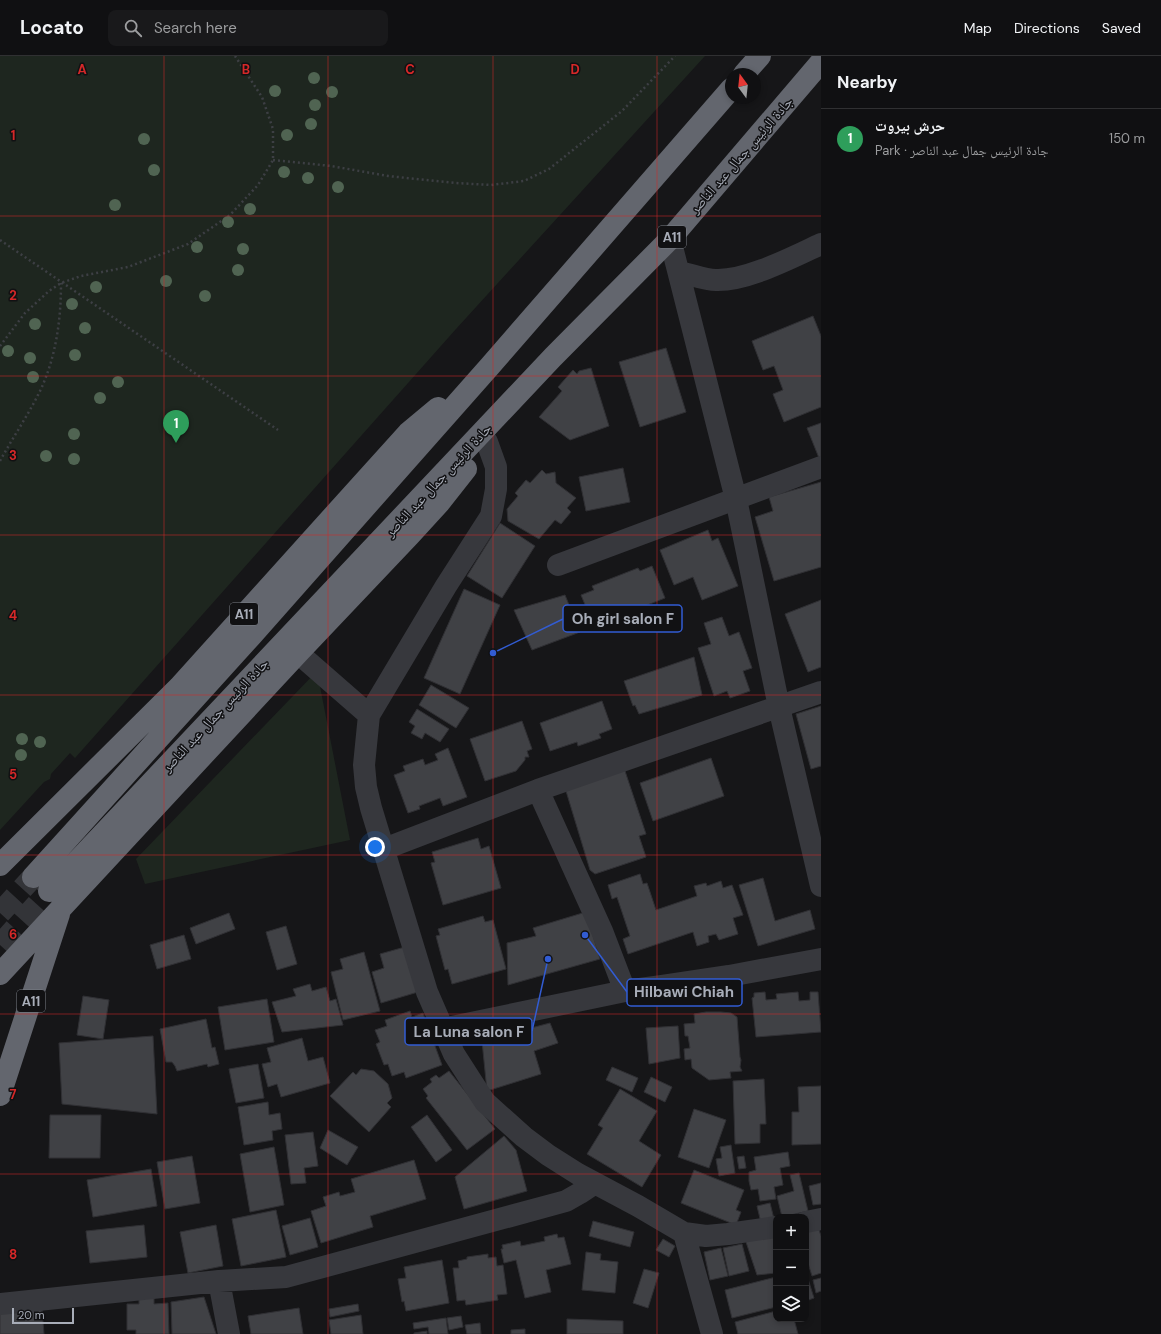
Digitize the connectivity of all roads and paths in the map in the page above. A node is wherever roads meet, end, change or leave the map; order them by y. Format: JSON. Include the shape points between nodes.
{"nodes":[{"id":1,"x":235,"y":56,"type":"edge"},
{"id":2,"x":675,"y":56,"type":"edge"},
{"id":3,"x":760,"y":56,"type":"edge"},
{"id":4,"x":821,"y":62,"type":"edge"},
{"id":5,"x":749,"y":68,"type":"edge"},
{"id":6,"x":725,"y":96,"type":"edge"},
{"id":7,"x":273,"y":160,"type":"junction"},
{"id":8,"x":670,"y":238,"type":"junction"},
{"id":9,"x":0,"y":240,"type":"edge"},
{"id":10,"x":821,"y":244,"type":"edge"},
{"id":11,"x":679,"y":272,"type":"junction"},
{"id":12,"x":61,"y":283,"type":"junction"},
{"id":13,"x":0,"y":346,"type":"edge"},
{"id":14,"x":490,"y":366,"type":"junction"},
{"id":15,"x":512,"y":402,"type":"junction"},
{"id":16,"x":278,"y":430,"type":"dead end"},
{"id":17,"x":487,"y":442,"type":"junction"},
{"id":18,"x":0,"y":462,"type":"edge"},
{"id":19,"x":821,"y":467,"type":"edge"},
{"id":20,"x":736,"y":499,"type":"junction"},
{"id":21,"x":558,"y":565,"type":"dead end"},
{"id":22,"x":298,"y":653,"type":"junction"},
{"id":23,"x":821,"y":692,"type":"edge"},
{"id":24,"x":779,"y":707,"type":"junction"},
{"id":25,"x":369,"y":715,"type":"junction"},
{"id":26,"x":538,"y":790,"type":"junction"},
{"id":27,"x":384,"y":849,"type":"junction"},
{"id":28,"x":0,"y":865,"type":"edge"},
{"id":29,"x":820,"y":876,"type":"edge"},
{"id":30,"x":48,"y":892,"type":"junction"},
{"id":31,"x":821,"y":959,"type":"edge"},
{"id":32,"x":0,"y":974,"type":"edge"},
{"id":33,"x":625,"y":991,"type":"junction"},
{"id":34,"x":442,"y":1029,"type":"junction"},
{"id":35,"x":0,"y":1095,"type":"edge"},
{"id":36,"x":595,"y":1183,"type":"junction"},
{"id":37,"x":821,"y":1219,"type":"edge"},
{"id":38,"x":809,"y":1221,"type":"edge"},
{"id":39,"x":773,"y":1227,"type":"edge"},
{"id":40,"x":684,"y":1233,"type":"junction"},
{"id":41,"x":219,"y":1281,"type":"junction"},
{"id":42,"x":0,"y":1304,"type":"edge"},
{"id":43,"x":229,"y":1334,"type":"edge"},
{"id":44,"x":712,"y":1334,"type":"edge"}],
"edges":[{"from":1,"to":7,"type":"path","via":[[262,97],[273,129]]},
{"from":2,"to":7,"type":"path","via":[[622,112],[549,170],[524,181],[491,185],[463,183],[388,176],[331,166]]},
{"from":3,"to":5,"type":"highway"},
{"from":4,"to":8,"type":"highway","name":"جادة الرئيس جمال عبد الناصر","number":"A11"},
{"from":6,"to":14,"type":"highway","name":"جادة الرئيس جمال عبد الناصر","number":"A11"},
{"from":7,"to":12,"type":"path","via":[[258,185],[230,216],[188,244],[128,267],[81,276]]},
{"from":8,"to":11,"type":"street"},
{"from":8,"to":15,"type":"highway","name":"جادة الرئيس جمال عبد الناصر","number":"A11"},
{"from":9,"to":12,"type":"path"},
{"from":10,"to":11,"type":"street","via":[[741,277],[715,280]]},
{"from":11,"to":20,"type":"street"},
{"from":12,"to":13,"type":"path","via":[[25,313]]},
{"from":12,"to":16,"type":"path"},
{"from":12,"to":18,"type":"path","via":[[61,311],[50,366],[33,404]]},
{"from":14,"to":28,"type":"highway","number":"A11","via":[[408,433],[179,687]]},
{"from":14,"to":30,"type":"highway","name":"جادة الرئيس جمال عبد الناصر","via":[[247,640]]},
{"from":15,"to":17,"type":"highway","number":"A11"},
{"from":15,"to":30,"type":"highway","name":"جادة الرئيس جمال عبد الناصر"},
{"from":17,"to":22,"type":"highway","number":"A11","via":[[435,507]]},
{"from":17,"to":25,"type":"street","via":[[496,467],[496,489],[491,516]]},
{"from":19,"to":20,"type":"street"},
{"from":20,"to":21,"type":"street"},
{"from":20,"to":24,"type":"street"},
{"from":22,"to":25,"type":"street"},
{"from":22,"to":30,"type":"highway","number":"A11"},
{"from":23,"to":24,"type":"street"},
{"from":24,"to":26,"type":"street"},
{"from":24,"to":29,"type":"street"},
{"from":25,"to":27,"type":"street","via":[[364,764],[366,787]]},
{"from":26,"to":27,"type":"street"},
{"from":26,"to":33,"type":"street","via":[[602,931]]},
{"from":27,"to":34,"type":"street","via":[[427,992]]},
{"from":30,"to":32,"type":"highway"},
{"from":30,"to":35,"type":"highway","number":"A11"},
{"from":31,"to":33,"type":"street"},
{"from":33,"to":34,"type":"street"},
{"from":34,"to":36,"type":"street","via":[[454,1054],[485,1102],[524,1137]]},
{"from":36,"to":40,"type":"street"},
{"from":36,"to":41,"type":"street","via":[[566,1201],[286,1277]]},
{"from":37,"to":38,"type":"street"},
{"from":39,"to":40,"type":"street","via":[[706,1236]]},
{"from":40,"to":44,"type":"street"},
{"from":41,"to":42,"type":"street"},
{"from":41,"to":43,"type":"street"}]}
